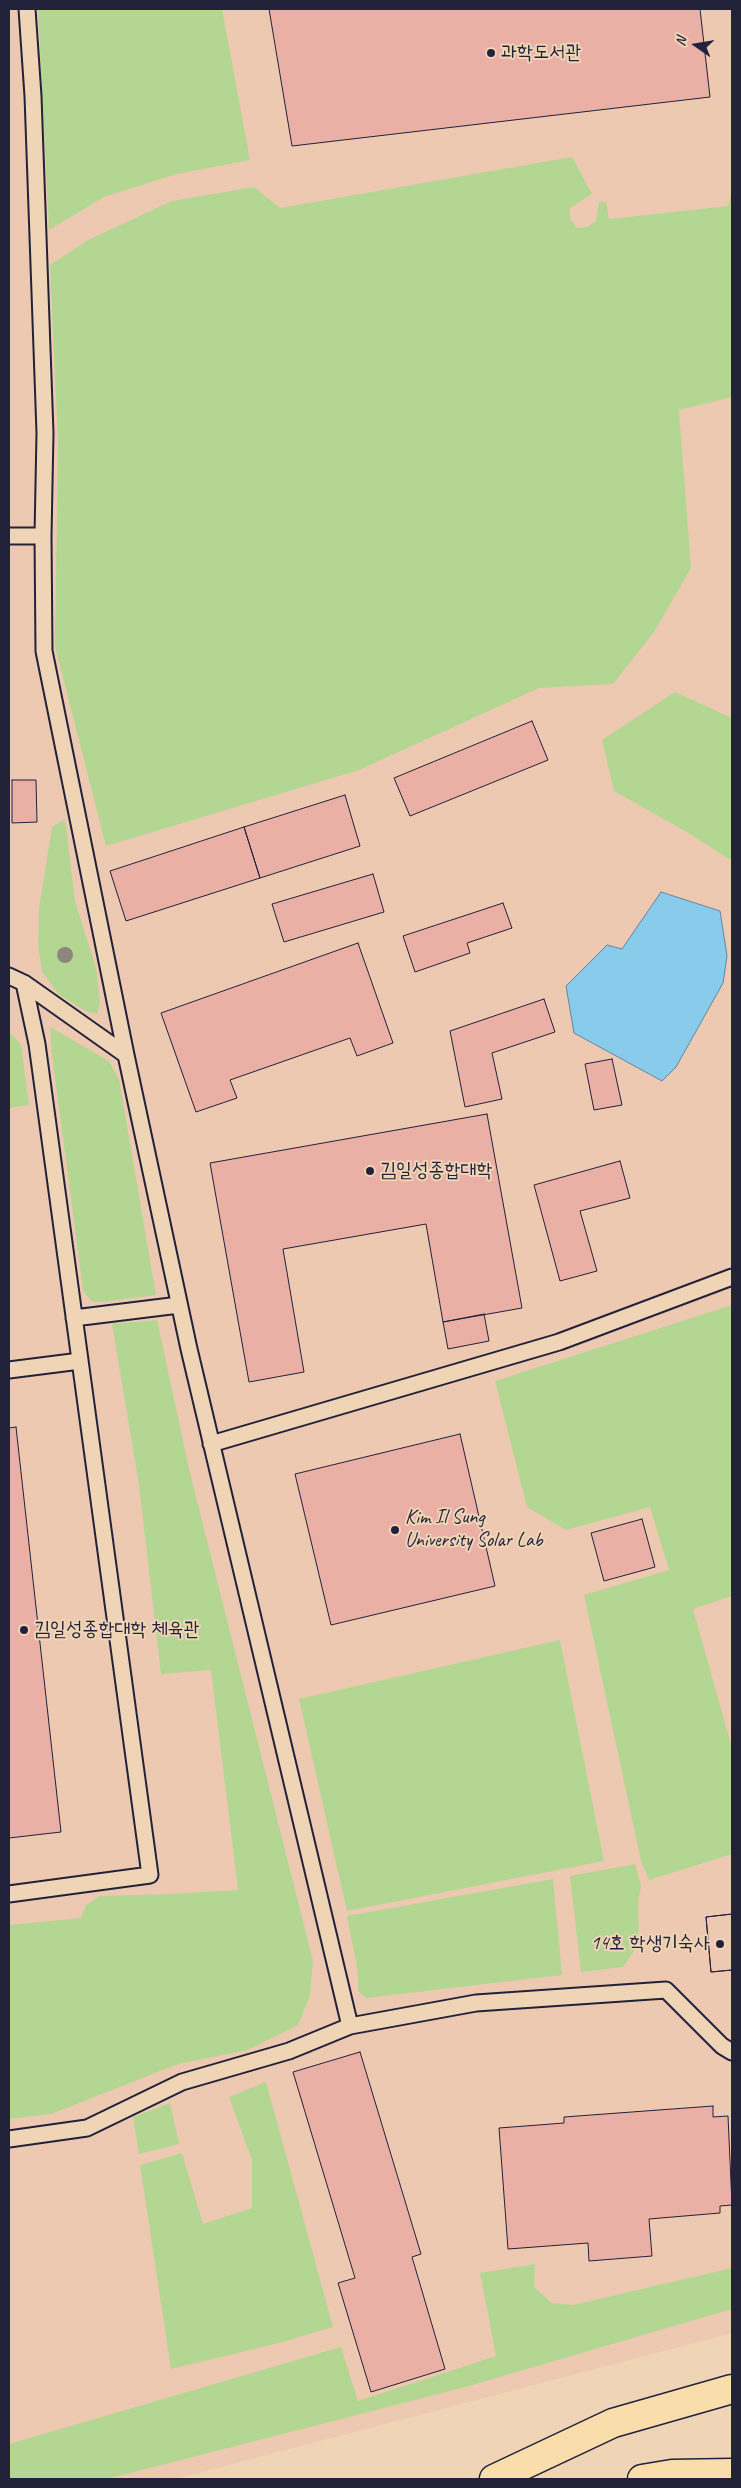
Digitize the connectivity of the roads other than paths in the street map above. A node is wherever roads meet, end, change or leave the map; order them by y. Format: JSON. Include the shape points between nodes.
{"nodes":[{"id":1,"x":27,"y":9,"type":"edge"},
{"id":2,"x":9,"y":536,"type":"edge"},
{"id":3,"x":42,"y":536,"type":"junction"},
{"id":4,"x":9,"y":976,"type":"edge"},
{"id":5,"x":24,"y":983,"type":"junction"},
{"id":6,"x":126,"y":1055,"type":"junction"},
{"id":7,"x":732,"y":1277,"type":"edge"},
{"id":8,"x":179,"y":1305,"type":"junction"},
{"id":9,"x":74,"y":1318,"type":"junction"},
{"id":10,"x":80,"y":1361,"type":"junction"},
{"id":11,"x":9,"y":1370,"type":"edge"},
{"id":12,"x":211,"y":1444,"type":"junction"},
{"id":13,"x":9,"y":1894,"type":"edge"},
{"id":14,"x":350,"y":2026,"type":"junction"},
{"id":15,"x":732,"y":2052,"type":"edge"},
{"id":16,"x":9,"y":2139,"type":"edge"},
{"id":17,"x":732,"y":2389,"type":"edge"},
{"id":18,"x":732,"y":2473,"type":"edge"},
{"id":19,"x":494,"y":2479,"type":"edge"},
{"id":20,"x":642,"y":2479,"type":"edge"}],
"edges":[{"from":1,"to":3,"type":"lane","via":[[45,433]]},
{"from":2,"to":3,"type":"lane"},
{"from":3,"to":6,"type":"lane","via":[[44,650]]},
{"from":4,"to":5,"type":"lane"},
{"from":5,"to":6,"type":"lane"},
{"from":5,"to":9,"type":"lane","via":[[36,1044]]},
{"from":6,"to":8,"type":"lane"},
{"from":7,"to":12,"type":"lane","via":[[558,1342]]},
{"from":8,"to":9,"type":"lane"},
{"from":8,"to":12,"type":"lane"},
{"from":9,"to":10,"type":"lane"},
{"from":10,"to":11,"type":"lane"},
{"from":10,"to":13,"type":"lane","via":[[150,1875]]},
{"from":12,"to":14,"type":"lane"},
{"from":14,"to":15,"type":"lane","via":[[476,2003],[666,1990]]},
{"from":14,"to":16,"type":"lane","via":[[289,2051],[182,2082],[88,2128]]},
{"from":17,"to":19,"type":"main road","via":[[613,2423]]},
{"from":18,"to":20,"type":"main road","via":[[672,2474]]}]}
